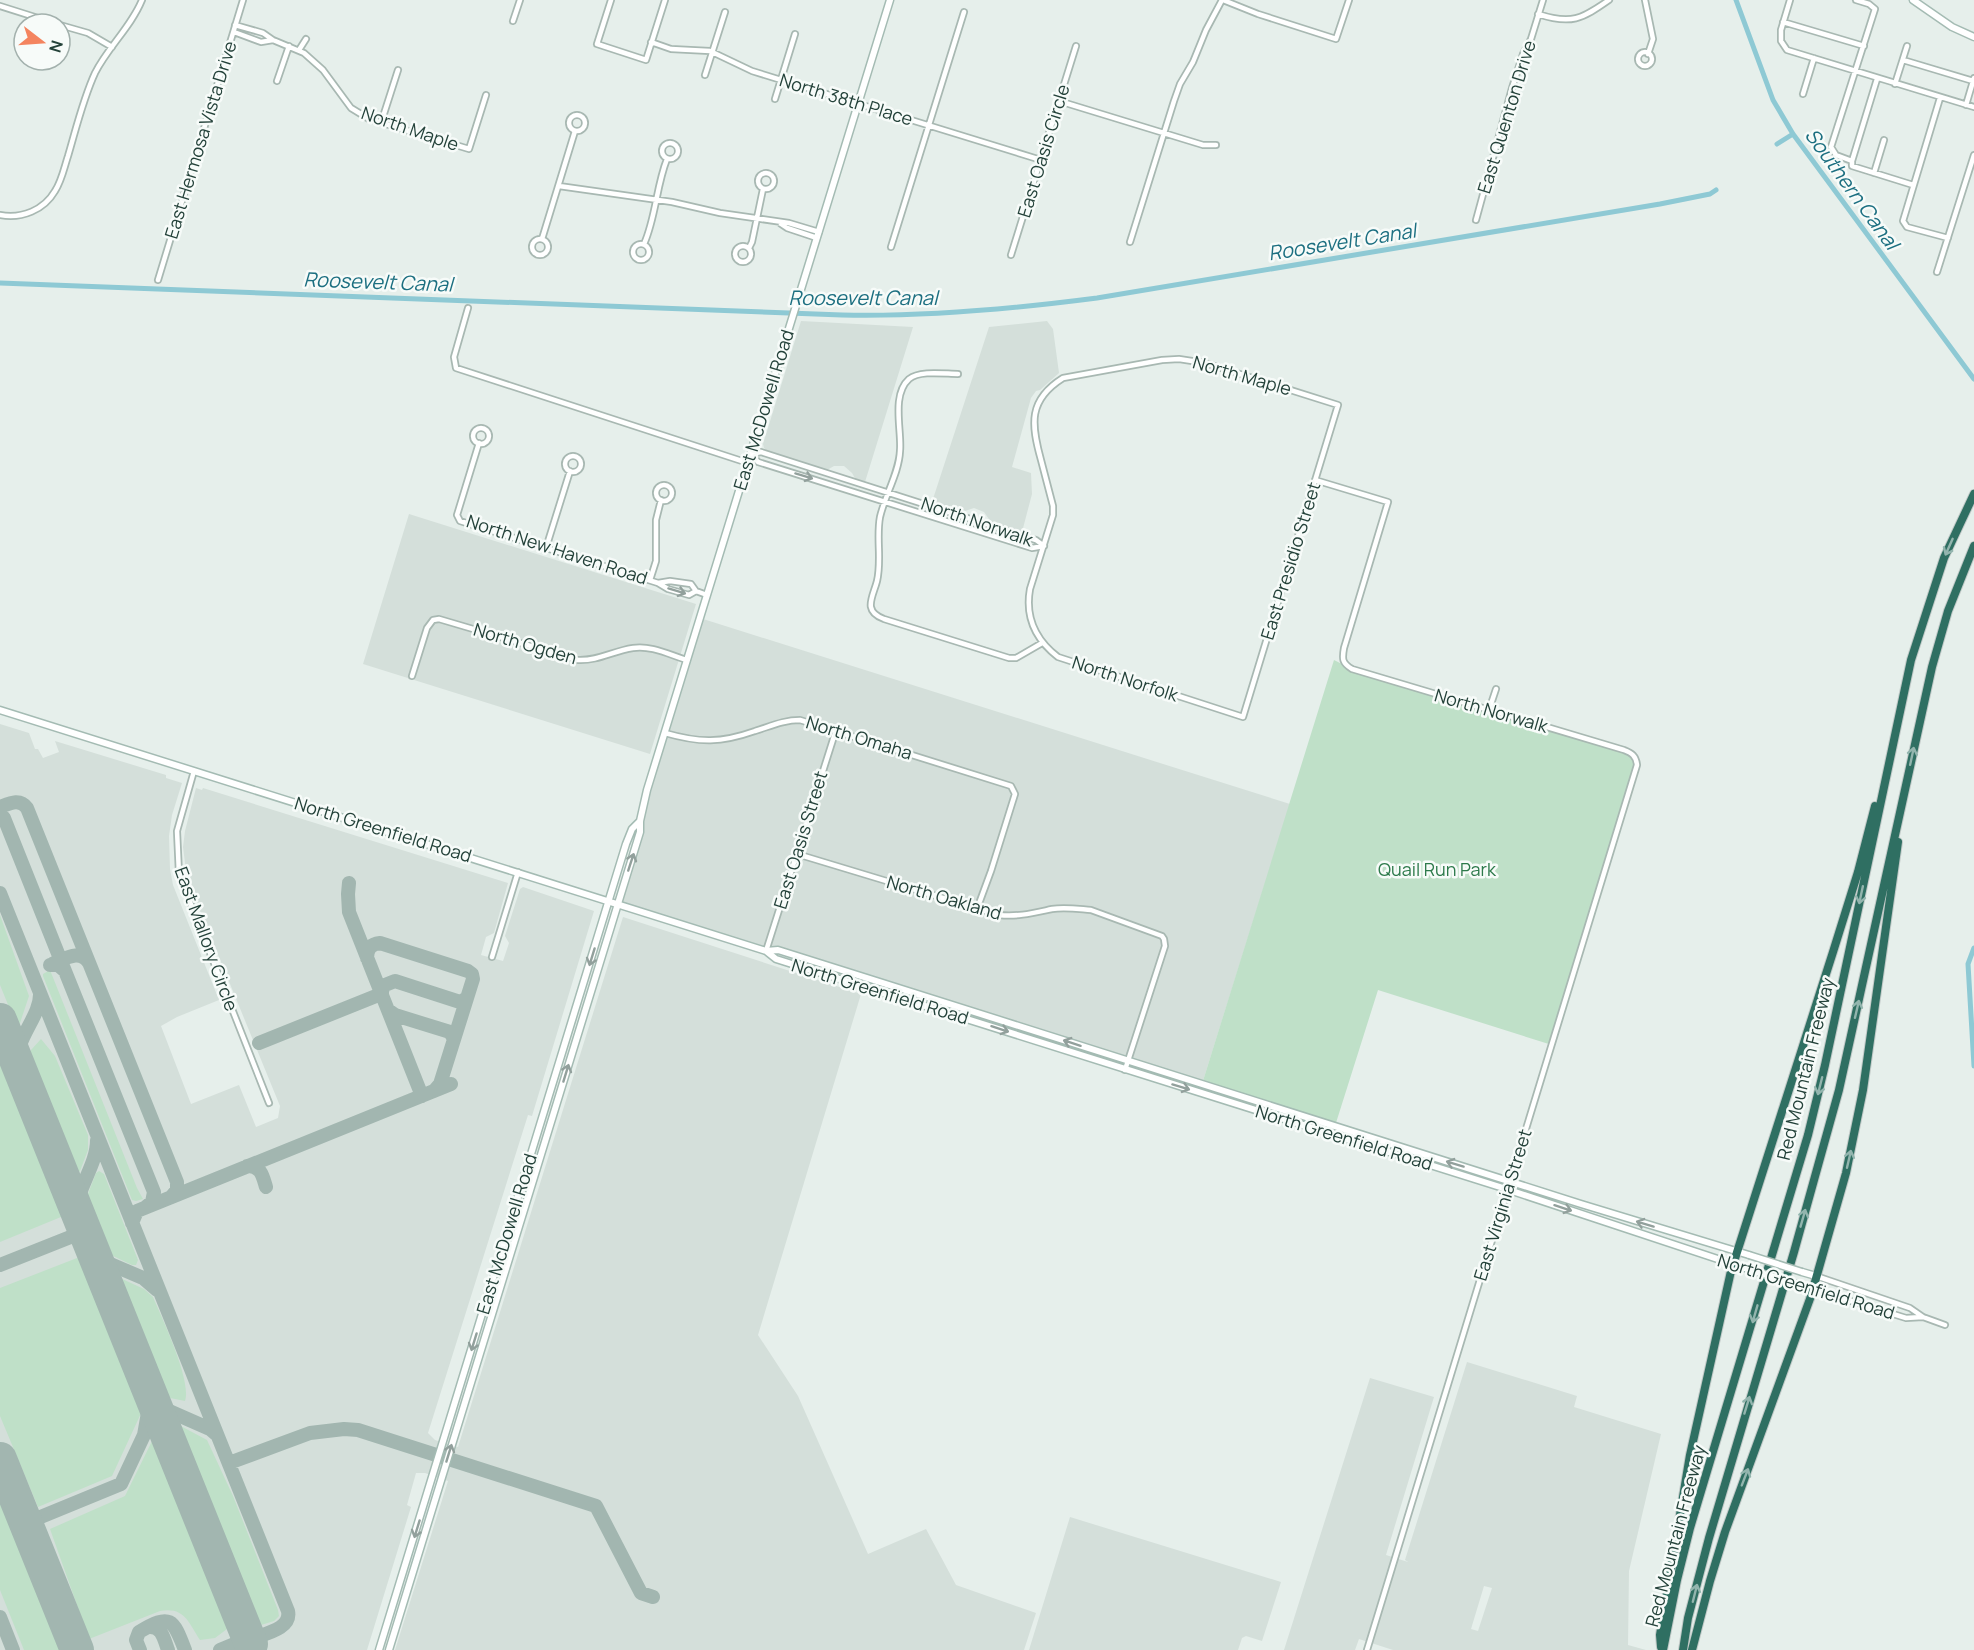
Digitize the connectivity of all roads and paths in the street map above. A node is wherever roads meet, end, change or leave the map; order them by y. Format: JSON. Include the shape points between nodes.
{"nodes":[{"id":1,"x":142,"y":0,"type":"edge"},
{"id":2,"x":243,"y":0,"type":"edge"},
{"id":3,"x":520,"y":0,"type":"edge"},
{"id":4,"x":611,"y":0,"type":"edge"},
{"id":5,"x":665,"y":0,"type":"edge"},
{"id":6,"x":890,"y":0,"type":"edge"},
{"id":7,"x":1222,"y":0,"type":"edge"},
{"id":8,"x":1349,"y":0,"type":"edge"},
{"id":9,"x":1543,"y":0,"type":"edge"},
{"id":10,"x":1609,"y":0,"type":"edge"},
{"id":11,"x":1645,"y":0,"type":"edge"},
{"id":12,"x":1790,"y":0,"type":"edge"},
{"id":13,"x":1856,"y":0,"type":"edge"},
{"id":14,"x":1912,"y":0,"type":"edge"},
{"id":15,"x":0,"y":6,"type":"edge"},
{"id":16,"x":20,"y":12,"type":"edge"},
{"id":17,"x":726,"y":12,"type":"dead end"},
{"id":18,"x":964,"y":12,"type":"dead end"},
{"id":19,"x":1538,"y":14,"type":"junction"},
{"id":20,"x":513,"y":21,"type":"dead end"},
{"id":21,"x":1784,"y":22,"type":"junction"},
{"id":22,"x":235,"y":25,"type":"junction"},
{"id":23,"x":72,"y":28,"type":"edge"},
{"id":24,"x":234,"y":32,"type":"junction"},
{"id":25,"x":795,"y":34,"type":"dead end"},
{"id":26,"x":1974,"y":37,"type":"edge"},
{"id":27,"x":306,"y":39,"type":"dead end"},
{"id":28,"x":273,"y":40,"type":"junction"},
{"id":29,"x":651,"y":42,"type":"junction"},
{"id":30,"x":289,"y":46,"type":"junction"},
{"id":31,"x":1076,"y":46,"type":"dead end"},
{"id":32,"x":1864,"y":46,"type":"junction"},
{"id":33,"x":1907,"y":46,"type":"dead end"},
{"id":34,"x":112,"y":47,"type":"junction"},
{"id":35,"x":299,"y":50,"type":"junction"},
{"id":36,"x":713,"y":52,"type":"junction"},
{"id":37,"x":1648,"y":54,"type":"dead end"},
{"id":38,"x":1814,"y":58,"type":"junction"},
{"id":39,"x":1903,"y":60,"type":"junction"},
{"id":40,"x":398,"y":70,"type":"dead end"},
{"id":41,"x":1856,"y":72,"type":"junction"},
{"id":42,"x":705,"y":75,"type":"dead end"},
{"id":43,"x":1877,"y":79,"type":"junction"},
{"id":44,"x":1973,"y":79,"type":"edge"},
{"id":45,"x":781,"y":80,"type":"junction"},
{"id":46,"x":278,"y":81,"type":"dead end"},
{"id":47,"x":1895,"y":84,"type":"junction"},
{"id":48,"x":1803,"y":94,"type":"dead end"},
{"id":49,"x":486,"y":95,"type":"dead end"},
{"id":50,"x":1940,"y":98,"type":"junction"},
{"id":51,"x":775,"y":99,"type":"dead end"},
{"id":52,"x":1059,"y":101,"type":"junction"},
{"id":53,"x":858,"y":104,"type":"junction"},
{"id":54,"x":1966,"y":105,"type":"junction"},
{"id":55,"x":1974,"y":107,"type":"edge"},
{"id":56,"x":381,"y":123,"type":"junction"},
{"id":57,"x":929,"y":126,"type":"junction"},
{"id":58,"x":575,"y":131,"type":"dead end"},
{"id":59,"x":1163,"y":133,"type":"junction"},
{"id":60,"x":1884,"y":140,"type":"dead end"},
{"id":61,"x":1216,"y":145,"type":"dead end"},
{"id":62,"x":1974,"y":155,"type":"edge"},
{"id":63,"x":667,"y":159,"type":"dead end"},
{"id":64,"x":1041,"y":160,"type":"junction"},
{"id":65,"x":1852,"y":160,"type":"junction"},
{"id":66,"x":1874,"y":173,"type":"junction"},
{"id":67,"x":1913,"y":185,"type":"junction"},
{"id":68,"x":559,"y":186,"type":"junction"},
{"id":69,"x":764,"y":189,"type":"dead end"},
{"id":70,"x":656,"y":200,"type":"junction"},
{"id":71,"x":0,"y":215,"type":"edge"},
{"id":72,"x":757,"y":219,"type":"junction"},
{"id":73,"x":1476,"y":220,"type":"dead end"},
{"id":74,"x":818,"y":235,"type":"junction"},
{"id":75,"x":1948,"y":238,"type":"junction"},
{"id":76,"x":542,"y":239,"type":"dead end"},
{"id":77,"x":1130,"y":242,"type":"dead end"},
{"id":78,"x":644,"y":244,"type":"dead end"},
{"id":79,"x":891,"y":247,"type":"dead end"},
{"id":80,"x":749,"y":248,"type":"dead end"},
{"id":81,"x":1011,"y":255,"type":"dead end"},
{"id":82,"x":1937,"y":272,"type":"dead end"},
{"id":83,"x":158,"y":280,"type":"dead end"},
{"id":84,"x":468,"y":308,"type":"dead end"},
{"id":85,"x":958,"y":374,"type":"dead end"},
{"id":86,"x":1338,"y":405,"type":"joint"},
{"id":87,"x":480,"y":443,"type":"dead end"},
{"id":88,"x":751,"y":454,"type":"junction"},
{"id":89,"x":748,"y":463,"type":"junction"},
{"id":90,"x":570,"y":471,"type":"dead end"},
{"id":91,"x":1316,"y":480,"type":"junction"},
{"id":92,"x":1974,"y":494,"type":"edge"},
{"id":93,"x":886,"y":497,"type":"junction"},
{"id":94,"x":661,"y":500,"type":"dead end"},
{"id":95,"x":975,"y":520,"type":"junction"},
{"id":96,"x":973,"y":529,"type":"junction"},
{"id":97,"x":1044,"y":546,"type":"junction"},
{"id":98,"x":1974,"y":546,"type":"edge"},
{"id":99,"x":546,"y":548,"type":"junction"},
{"id":100,"x":650,"y":580,"type":"junction"},
{"id":101,"x":658,"y":583,"type":"junction"},
{"id":102,"x":696,"y":591,"type":"junction"},
{"id":103,"x":707,"y":595,"type":"junction"},
{"id":104,"x":1042,"y":643,"type":"junction"},
{"id":105,"x":687,"y":660,"type":"junction"},
{"id":106,"x":412,"y":676,"type":"dead end"},
{"id":107,"x":1496,"y":689,"type":"dead end"},
{"id":108,"x":0,"y":710,"type":"edge"},
{"id":109,"x":1489,"y":710,"type":"junction"},
{"id":110,"x":1899,"y":715,"type":"junction"},
{"id":111,"x":1243,"y":717,"type":"joint"},
{"id":112,"x":836,"y":730,"type":"junction"},
{"id":113,"x":665,"y":733,"type":"junction"},
{"id":114,"x":1636,"y":759,"type":"joint"},
{"id":115,"x":194,"y":771,"type":"junction"},
{"id":116,"x":1899,"y":813,"type":"junction"},
{"id":117,"x":640,"y":821,"type":"junction"},
{"id":118,"x":797,"y":854,"type":"junction"},
{"id":119,"x":518,"y":872,"type":"junction"},
{"id":120,"x":609,"y":901,"type":"junction"},
{"id":121,"x":618,"y":903,"type":"junction"},
{"id":122,"x":977,"y":909,"type":"junction"},
{"id":123,"x":766,"y":951,"type":"junction"},
{"id":124,"x":492,"y":957,"type":"dead end"},
{"id":125,"x":942,"y":1010,"type":"junction"},
{"id":126,"x":990,"y":1017,"type":"junction"},
{"id":127,"x":1128,"y":1061,"type":"junction"},
{"id":128,"x":1125,"y":1070,"type":"junction"},
{"id":129,"x":269,"y":1103,"type":"dead end"},
{"id":130,"x":540,"y":1126,"type":"junction"},
{"id":131,"x":549,"y":1129,"type":"junction"},
{"id":132,"x":1510,"y":1181,"type":"junction"},
{"id":133,"x":1508,"y":1190,"type":"junction"},
{"id":134,"x":1737,"y":1251,"type":"junction"},
{"id":135,"x":1733,"y":1265,"type":"junction"},
{"id":136,"x":1816,"y":1276,"type":"junction"},
{"id":137,"x":1812,"y":1289,"type":"junction"},
{"id":138,"x":1923,"y":1317,"type":"junction"},
{"id":139,"x":1945,"y":1325,"type":"dead end"},
{"id":140,"x":380,"y":1650,"type":"edge"},
{"id":141,"x":389,"y":1650,"type":"edge"},
{"id":142,"x":1367,"y":1650,"type":"edge"},
{"id":143,"x":1662,"y":1650,"type":"edge"},
{"id":144,"x":1683,"y":1650,"type":"edge"},
{"id":145,"x":1692,"y":1650,"type":"edge"}],
"edges":[{"from":1,"to":34,"type":"street","via":[[136,15]]},
{"from":2,"to":22,"type":"street","name":"East Hermosa Vista Drive"},
{"from":3,"to":20,"type":"street"},
{"from":4,"to":29,"type":"street","via":[[597,44],[646,60]]},
{"from":5,"to":29,"type":"street"},
{"from":6,"to":53,"type":"main road","name":"East McDowell Road"},
{"from":7,"to":8,"type":"street","via":[[1336,39]]},
{"from":7,"to":59,"type":"street","via":[[1180,84]]},
{"from":9,"to":19,"type":"street","name":"East Quenton Drive"},
{"from":10,"to":19,"type":"street","via":[[1578,19],[1566,21]]},
{"from":11,"to":37,"type":"street","via":[[1653,39]]},
{"from":12,"to":21,"type":"street"},
{"from":13,"to":32,"type":"street","via":[[1875,9]]},
{"from":14,"to":26,"type":"main road"},
{"from":15,"to":16,"type":"street"},
{"from":17,"to":36,"type":"street"},
{"from":18,"to":57,"type":"street"},
{"from":19,"to":73,"type":"street","name":"East Quenton Drive","via":[[1512,88]]},
{"from":21,"to":32,"type":"street"},
{"from":21,"to":38,"type":"street","via":[[1781,41],[1787,50]]},
{"from":22,"to":24,"type":"street","name":"East Hermosa Vista Drive"},
{"from":22,"to":28,"type":"street","name":"North Maple"},
{"from":23,"to":34,"type":"street"},
{"from":24,"to":28,"type":"street","name":"North Maple","via":[[261,42]]},
{"from":24,"to":83,"type":"street","name":"East Hermosa Vista Drive"},
{"from":25,"to":45,"type":"street"},
{"from":27,"to":35,"type":"street"},
{"from":28,"to":30,"type":"street","name":"North Maple"},
{"from":29,"to":36,"type":"street","name":"North 38th Place","via":[[671,49]]},
{"from":30,"to":35,"type":"street","name":"North Maple"},
{"from":30,"to":46,"type":"street"},
{"from":31,"to":52,"type":"street","name":"East Oasis Circle"},
{"from":32,"to":41,"type":"street"},
{"from":33,"to":39,"type":"street"},
{"from":34,"to":71,"type":"street","via":[[88,91],[55,192],[27,213]]},
{"from":35,"to":56,"type":"street","name":"North Maple","via":[[323,70],[351,108]]},
{"from":36,"to":42,"type":"street"},
{"from":36,"to":45,"type":"street","name":"North 38th Place","via":[[752,72]]},
{"from":38,"to":41,"type":"street"},
{"from":38,"to":48,"type":"street"},
{"from":39,"to":44,"type":"street"},
{"from":39,"to":47,"type":"street"},
{"from":40,"to":56,"type":"street"},
{"from":41,"to":43,"type":"street"},
{"from":41,"to":65,"type":"street","via":[[1831,147],[1836,155]]},
{"from":43,"to":47,"type":"street"},
{"from":43,"to":65,"type":"street"},
{"from":44,"to":54,"type":"street"},
{"from":45,"to":51,"type":"street"},
{"from":45,"to":53,"type":"street","name":"North 38th Place"},
{"from":47,"to":50,"type":"street"},
{"from":49,"to":56,"type":"street","name":"North Maple","via":[[469,149]]},
{"from":50,"to":54,"type":"street"},
{"from":50,"to":67,"type":"street"},
{"from":52,"to":59,"type":"street"},
{"from":52,"to":64,"type":"street","name":"East Oasis Circle"},
{"from":53,"to":57,"type":"street","name":"North 38th Place"},
{"from":53,"to":74,"type":"main road","name":"East McDowell Road"},
{"from":54,"to":55,"type":"street"},
{"from":57,"to":64,"type":"street","name":"North 38th Place"},
{"from":57,"to":79,"type":"street"},
{"from":58,"to":68,"type":"street"},
{"from":59,"to":61,"type":"street"},
{"from":59,"to":77,"type":"street"},
{"from":60,"to":66,"type":"street"},
{"from":62,"to":75,"type":"street"},
{"from":63,"to":70,"type":"street"},
{"from":64,"to":81,"type":"street","name":"East Oasis Circle"},
{"from":65,"to":66,"type":"street","via":[[1852,166]]},
{"from":66,"to":67,"type":"street"},
{"from":67,"to":75,"type":"street","via":[[1903,221],[1907,227]]},
{"from":68,"to":70,"type":"street"},
{"from":68,"to":76,"type":"street"},
{"from":69,"to":72,"type":"street"},
{"from":70,"to":72,"type":"street"},
{"from":70,"to":78,"type":"street"},
{"from":72,"to":74,"type":"street","via":[[789,223]]},
{"from":72,"to":80,"type":"street"},
{"from":74,"to":88,"type":"main road","name":"East McDowell Road"},
{"from":75,"to":82,"type":"street"},
{"from":84,"to":89,"type":"street","via":[[454,357],[456,369]]},
{"from":85,"to":93,"type":"street","via":[[922,374],[909,379],[903,388],[899,404],[900,450]]},
{"from":86,"to":91,"type":"street","name":"East Presidio Street"},
{"from":86,"to":97,"type":"street","name":"North Maple","via":[[1205,363],[1179,359],[1063,378],[1043,395],[1033,425],[1053,506]]},
{"from":87,"to":99,"type":"street","name":"North New Haven Road","via":[[457,515],[460,521]]},
{"from":88,"to":89,"type":"main road","name":"East McDowell Road"},
{"from":88,"to":93,"type":"street","name":"North Norwalk","via":[[761,452]]},
{"from":88,"to":93,"type":"street","name":"North Norwalk","one_way":true,"via":[[758,462]]},
{"from":89,"to":103,"type":"main road","name":"East McDowell Road"},
{"from":90,"to":99,"type":"street"},
{"from":91,"to":109,"type":"street","name":"North Norwalk","via":[[1388,502],[1344,648],[1344,664]]},
{"from":91,"to":111,"type":"street","name":"East Presidio Street"},
{"from":92,"to":110,"type":"highway","name":"Red Mountain Freeway","one_way":true,"via":[[1944,558],[1911,660]]},
{"from":93,"to":95,"type":"street","name":"North Norwalk"},
{"from":93,"to":96,"type":"street","name":"North Norwalk"},
{"from":93,"to":104,"type":"street","via":[[878,532],[878,574],[870,605],[877,617],[1009,658]]},
{"from":94,"to":100,"type":"street","via":[[656,561]]},
{"from":95,"to":96,"type":"street"},
{"from":95,"to":97,"type":"street","name":"North Norwalk"},
{"from":96,"to":97,"type":"street","name":"North Norwalk","via":[[1032,548]]},
{"from":97,"to":104,"type":"street","via":[[1028,600],[1031,620]]},
{"from":116,"to":98,"type":"highway","name":"Red Mountain Freeway","one_way":true,"via":[[1939,639]]},
{"from":99,"to":100,"type":"street","name":"North New Haven Road"},
{"from":100,"to":101,"type":"street","name":"North New Haven Road"},
{"from":101,"to":102,"type":"street","name":"North New Haven Road","one_way":true,"via":[[689,595]]},
{"from":101,"to":102,"type":"street","name":"North New Haven Road","via":[[691,584]]},
{"from":102,"to":103,"type":"street","name":"North New Haven Road"},
{"from":103,"to":105,"type":"main road","name":"East McDowell Road"},
{"from":104,"to":111,"type":"street","name":"North Norfolk","via":[[1068,661]]},
{"from":105,"to":106,"type":"street","name":"North Ogden","via":[[645,647],[578,660],[447,620],[433,620]]},
{"from":105,"to":113,"type":"main road","name":"East McDowell Road"},
{"from":107,"to":109,"type":"street"},
{"from":108,"to":115,"type":"main road","name":"North Greenfield Road"},
{"from":109,"to":114,"type":"street","name":"North Norwalk","via":[[1624,750]]},
{"from":110,"to":134,"type":"highway","via":[[1853,888]]},
{"from":110,"to":143,"type":"highway","name":"Red Mountain Freeway","one_way":true,"via":[[1808,1135],[1690,1528]]},
{"from":112,"to":113,"type":"street","name":"North Omaha","via":[[793,720],[717,741],[687,740]]},
{"from":112,"to":118,"type":"street","name":"East Oasis Street"},
{"from":112,"to":122,"type":"street","name":"North Omaha","via":[[1011,786],[1015,794]]},
{"from":113,"to":117,"type":"main road","name":"East McDowell Road"},
{"from":114,"to":132,"type":"street","name":"East Virginia Street"},
{"from":115,"to":119,"type":"main road","name":"North Greenfield Road"},
{"from":115,"to":129,"type":"street","name":"East Mallory Circle","via":[[177,831],[178,874]]},
{"from":136,"to":116,"type":"highway","one_way":true,"via":[[1857,1121],[1897,855]]},
{"from":144,"to":116,"type":"highway","name":"Red Mountain Freeway","one_way":true,"via":[[1709,1538],[1836,1100]]},
{"from":117,"to":120,"type":"main road","name":"East McDowell Road","via":[[632,829]]},
{"from":121,"to":117,"type":"main road","name":"East McDowell Road","one_way":true},
{"from":118,"to":122,"type":"street","name":"North Oakland"},
{"from":118,"to":123,"type":"street","name":"East Oasis Street"},
{"from":119,"to":120,"type":"main road","name":"North Greenfield Road"},
{"from":119,"to":124,"type":"street"},
{"from":120,"to":121,"type":"main road","name":"North Greenfield Road"},
{"from":120,"to":130,"type":"main road","name":"East McDowell Road","one_way":true},
{"from":121,"to":123,"type":"main road","name":"North Greenfield Road"},
{"from":131,"to":121,"type":"main road","name":"East McDowell Road","one_way":true},
{"from":122,"to":127,"type":"street","name":"North Oakland","via":[[1013,917],[1054,909],[1091,910],[1162,936],[1165,946]]},
{"from":123,"to":125,"type":"main road","name":"North Greenfield Road","via":[[776,959]]},
{"from":123,"to":126,"type":"main road","name":"North Greenfield Road","via":[[778,950]]},
{"from":125,"to":126,"type":"main road"},
{"from":125,"to":128,"type":"main road","name":"North Greenfield Road","one_way":true},
{"from":127,"to":126,"type":"main road","name":"North Greenfield Road","one_way":true},
{"from":127,"to":128,"type":"street"},
{"from":132,"to":127,"type":"main road","name":"North Greenfield Road","one_way":true},
{"from":128,"to":133,"type":"main road","name":"North Greenfield Road","one_way":true},
{"from":130,"to":131,"type":"main road"},
{"from":130,"to":140,"type":"main road","name":"East McDowell Road","one_way":true},
{"from":141,"to":131,"type":"main road","name":"East McDowell Road","one_way":true},
{"from":132,"to":133,"type":"street","name":"East Virginia Street"},
{"from":134,"to":132,"type":"main road","name":"North Greenfield Road","one_way":true},
{"from":133,"to":135,"type":"main road","name":"North Greenfield Road","one_way":true},
{"from":133,"to":142,"type":"street","name":"East Virginia Street"},
{"from":134,"to":135,"type":"highway"},
{"from":134,"to":136,"type":"main road","name":"North Greenfield Road","bridge":true},
{"from":135,"to":137,"type":"main road","name":"North Greenfield Road","bridge":true},
{"from":135,"to":143,"type":"highway","via":[[1690,1455],[1660,1635]]},
{"from":136,"to":137,"type":"highway"},
{"from":136,"to":138,"type":"street","name":"North Greenfield Road","via":[[1910,1308]]},
{"from":137,"to":138,"type":"street","name":"North Greenfield Road","via":[[1906,1318]]},
{"from":145,"to":137,"type":"highway","one_way":true,"via":[[1725,1532]]},
{"from":138,"to":139,"type":"street","name":"North Greenfield Road"}]}
